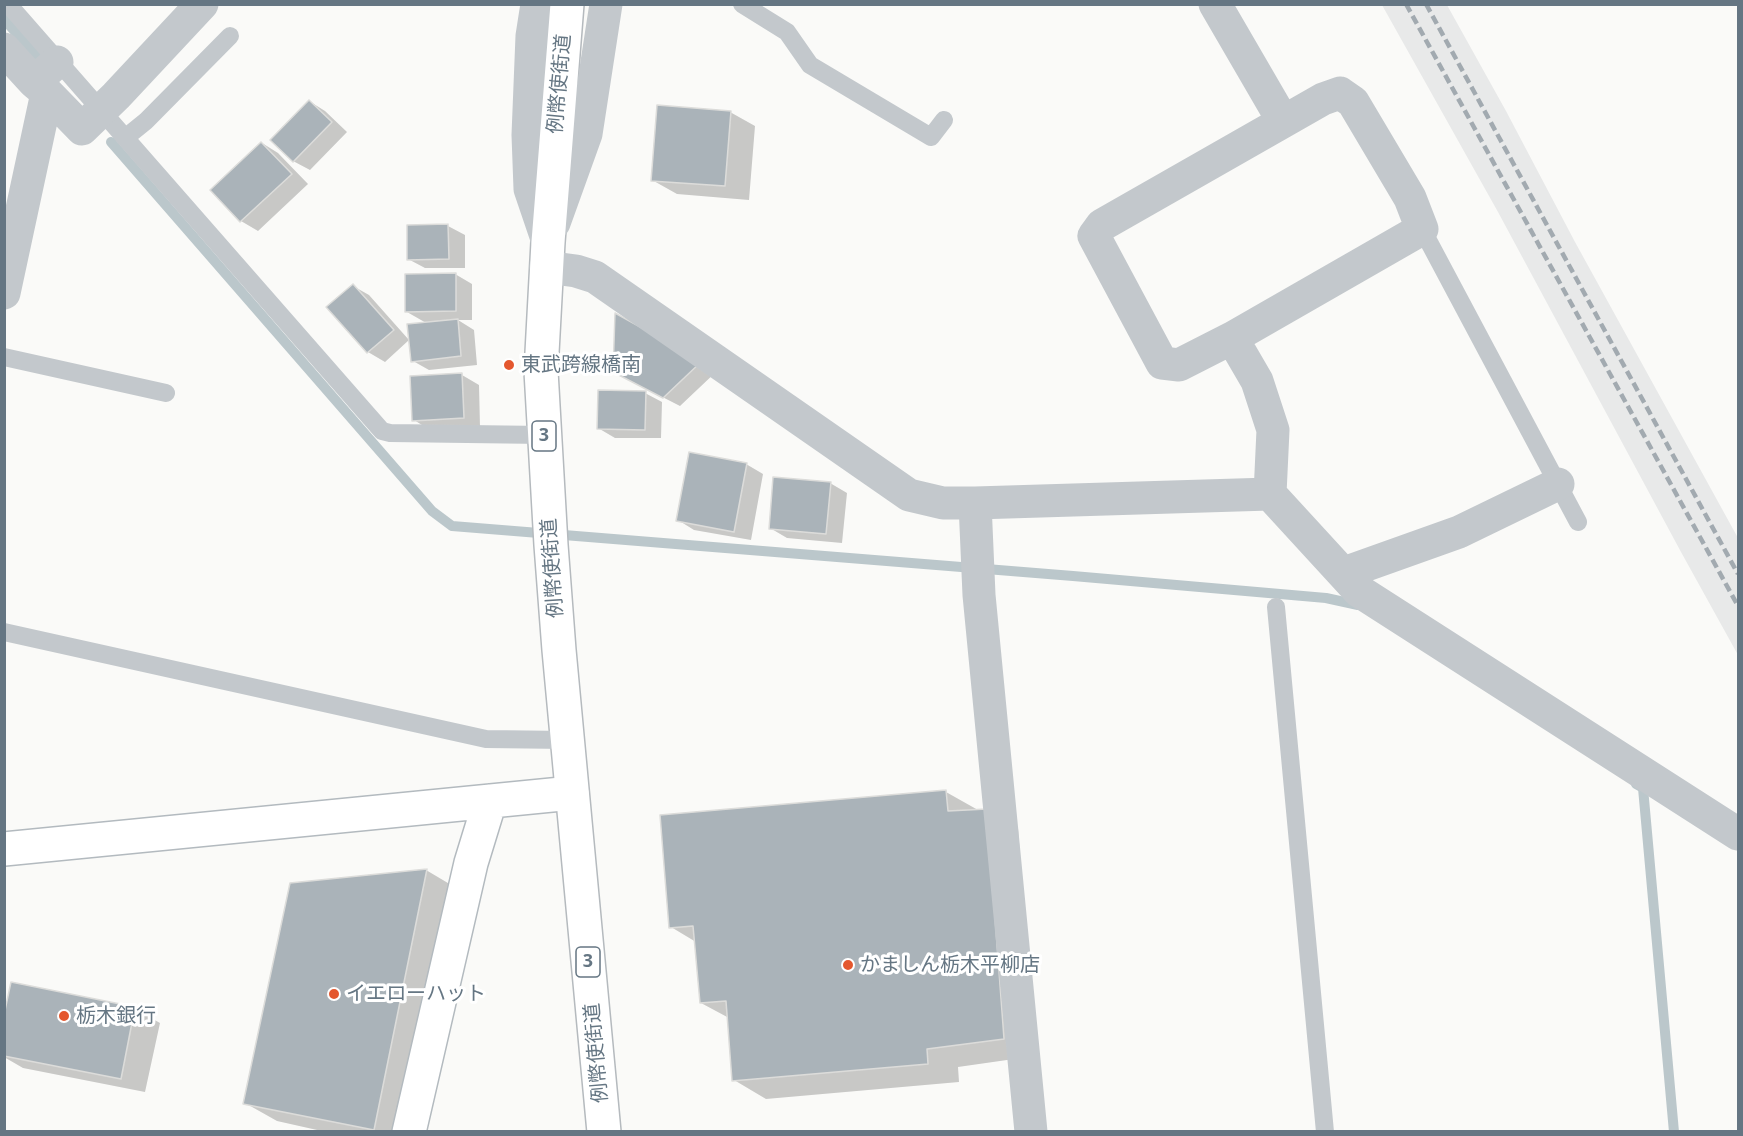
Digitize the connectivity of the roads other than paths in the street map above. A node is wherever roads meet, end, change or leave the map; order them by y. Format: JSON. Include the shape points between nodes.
{"nodes":[{"id":1,"x":8,"y":4,"type":"edge"},
{"id":2,"x":202,"y":4,"type":"edge"},
{"id":3,"x":537,"y":4,"type":"edge"},
{"id":4,"x":567,"y":4,"type":"edge"},
{"id":5,"x":606,"y":4,"type":"edge"},
{"id":6,"x":742,"y":4,"type":"edge"},
{"id":7,"x":1215,"y":4,"type":"edge"},
{"id":8,"x":230,"y":36,"type":"dead end"},
{"id":9,"x":4,"y":49,"type":"edge"},
{"id":10,"x":46,"y":79,"type":"junction"},
{"id":11,"x":101,"y":111,"type":"junction"},
{"id":12,"x":944,"y":120,"type":"dead end"},
{"id":13,"x":1283,"y":121,"type":"junction"},
{"id":14,"x":124,"y":138,"type":"junction"},
{"id":15,"x":1422,"y":229,"type":"junction"},
{"id":16,"x":547,"y":255,"type":"junction"},
{"id":17,"x":4,"y":293,"type":"edge"},
{"id":18,"x":1232,"y":338,"type":"junction"},
{"id":19,"x":4,"y":357,"type":"edge"},
{"id":20,"x":166,"y":393,"type":"dead end"},
{"id":21,"x":544,"y":435,"type":"junction"},
{"id":22,"x":1558,"y":484,"type":"junction"},
{"id":23,"x":1270,"y":494,"type":"junction"},
{"id":24,"x":975,"y":503,"type":"junction"},
{"id":25,"x":1578,"y":522,"type":"dead end"},
{"id":26,"x":1344,"y":573,"type":"junction"},
{"id":27,"x":1276,"y":607,"type":"dead end"},
{"id":28,"x":4,"y":632,"type":"edge"},
{"id":29,"x":567,"y":740,"type":"junction"},
{"id":30,"x":572,"y":793,"type":"junction"},
{"id":31,"x":490,"y":801,"type":"junction"},
{"id":32,"x":1738,"y":834,"type":"edge"},
{"id":33,"x":4,"y":849,"type":"edge"},
{"id":34,"x":409,"y":1131,"type":"edge"},
{"id":35,"x":604,"y":1131,"type":"edge"},
{"id":36,"x":1031,"y":1131,"type":"edge"},
{"id":37,"x":1325,"y":1131,"type":"edge"}],
"edges":[{"from":1,"to":10,"type":"lane"},
{"from":2,"to":11,"type":"street"},
{"from":3,"to":16,"type":"street","via":[[528,135],[530,189]]},
{"from":4,"to":16,"type":"main road","name":"例幣使街道","number":"3"},
{"from":5,"to":16,"type":"street","via":[[586,134]]},
{"from":6,"to":12,"type":"lane","via":[[787,32],[810,65],[931,137]]},
{"from":7,"to":13,"type":"street"},
{"from":8,"to":14,"type":"lane","via":[[146,121]]},
{"from":9,"to":10,"type":"street"},
{"from":10,"to":11,"type":"street","via":[[82,129]]},
{"from":10,"to":17,"type":"street"},
{"from":11,"to":14,"type":"lane"},
{"from":13,"to":15,"type":"street","via":[[1340,93],[1353,102],[1410,198]]},
{"from":13,"to":18,"type":"street","via":[[1102,225],[1094,236],[1162,363],[1179,364]]},
{"from":14,"to":21,"type":"lane","via":[[382,431]]},
{"from":15,"to":18,"type":"street"},
{"from":15,"to":22,"type":"lane"},
{"from":16,"to":21,"type":"main road","name":"例幣使街道","number":"3","via":[[541,371]]},
{"from":16,"to":24,"type":"street","via":[[596,277],[909,495],[943,503]]},
{"from":18,"to":23,"type":"street","via":[[1257,381],[1273,430]]},
{"from":19,"to":20,"type":"lane"},
{"from":21,"to":29,"type":"main road","name":"例幣使街道","number":"3"},
{"from":22,"to":25,"type":"lane"},
{"from":22,"to":26,"type":"street","via":[[1459,532]]},
{"from":23,"to":24,"type":"street"},
{"from":23,"to":26,"type":"street"},
{"from":24,"to":36,"type":"street","via":[[979,595]]},
{"from":26,"to":32,"type":"street","via":[[1359,591]]},
{"from":27,"to":37,"type":"lane"},
{"from":28,"to":29,"type":"lane","via":[[486,740]]},
{"from":29,"to":30,"type":"main road","name":"例幣使街道","number":"3"},
{"from":30,"to":31,"type":"main road"},
{"from":30,"to":35,"type":"main road","name":"例幣使街道","number":"3"},
{"from":31,"to":33,"type":"main road"},
{"from":31,"to":34,"type":"main road","via":[[471,862]]}]}
